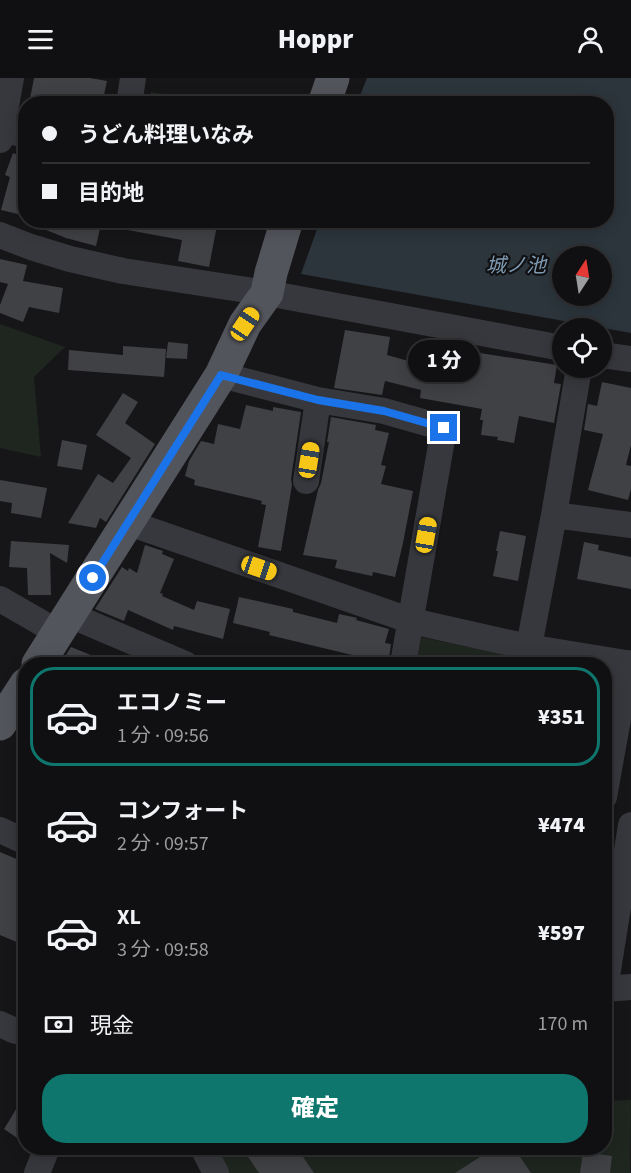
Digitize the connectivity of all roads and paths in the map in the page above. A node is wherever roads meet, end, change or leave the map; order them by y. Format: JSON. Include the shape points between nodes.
{"nodes":[{"id":1,"x":10,"y":78,"type":"edge"},
{"id":2,"x":133,"y":78,"type":"edge"},
{"id":3,"x":333,"y":78,"type":"edge"},
{"id":4,"x":130,"y":96,"type":"edge"},
{"id":5,"x":327,"y":96,"type":"edge"},
{"id":6,"x":1,"y":131,"type":"edge"},
{"id":7,"x":18,"y":134,"type":"edge"},
{"id":8,"x":285,"y":228,"type":"edge"},
{"id":9,"x":0,"y":235,"type":"edge"},
{"id":10,"x":267,"y":293,"type":"junction"},
{"id":11,"x":552,"y":346,"type":"edge"},
{"id":12,"x":612,"y":356,"type":"edge"},
{"id":13,"x":631,"y":359,"type":"edge"},
{"id":14,"x":221,"y":375,"type":"junction"},
{"id":15,"x":577,"y":378,"type":"edge"},
{"id":16,"x":318,"y":400,"type":"junction"},
{"id":17,"x":306,"y":481,"type":"dead end"},
{"id":18,"x":554,"y":515,"type":"junction"},
{"id":19,"x":129,"y":523,"type":"junction"},
{"id":20,"x":631,"y":525,"type":"edge"},
{"id":21,"x":0,"y":599,"type":"edge"},
{"id":22,"x":412,"y":621,"type":"junction"},
{"id":23,"x":64,"y":624,"type":"junction"},
{"id":24,"x":527,"y":656,"type":"edge"},
{"id":25,"x":43,"y":657,"type":"edge"},
{"id":26,"x":165,"y":657,"type":"edge"},
{"id":27,"x":404,"y":657,"type":"edge"},
{"id":28,"x":612,"y":662,"type":"edge"},
{"id":29,"x":629,"y":663,"type":"edge"},
{"id":30,"x":612,"y":754,"type":"edge"},
{"id":31,"x":612,"y":807,"type":"edge"},
{"id":32,"x":631,"y":811,"type":"edge"},
{"id":33,"x":631,"y":825,"type":"edge"},
{"id":34,"x":0,"y":830,"type":"edge"},
{"id":35,"x":18,"y":838,"type":"edge"},
{"id":36,"x":612,"y":940,"type":"edge"},
{"id":37,"x":631,"y":987,"type":"edge"},
{"id":38,"x":612,"y":988,"type":"edge"},
{"id":39,"x":0,"y":1024,"type":"edge"},
{"id":40,"x":18,"y":1032,"type":"edge"},
{"id":41,"x":44,"y":1155,"type":"edge"},
{"id":42,"x":207,"y":1155,"type":"edge"},
{"id":43,"x":37,"y":1173,"type":"edge"},
{"id":44,"x":216,"y":1173,"type":"edge"}],
"edges":[{"from":1,"to":6,"type":"street"},
{"from":2,"to":4,"type":"street"},
{"from":3,"to":5,"type":"main road"},
{"from":6,"to":7,"type":"street"},
{"from":8,"to":10,"type":"main road"},
{"from":9,"to":10,"type":"street","via":[[70,259],[123,271]]},
{"from":10,"to":11,"type":"street"},
{"from":10,"to":14,"type":"main road","via":[[245,324]]},
{"from":12,"to":13,"type":"street"},
{"from":14,"to":16,"type":"street"},
{"from":14,"to":19,"type":"main road"},
{"from":15,"to":18,"type":"street"},
{"from":16,"to":17,"type":"street"},
{"from":16,"to":22,"type":"street","via":[[384,411],[444,428]]},
{"from":18,"to":20,"type":"street"},
{"from":18,"to":24,"type":"street"},
{"from":19,"to":22,"type":"street"},
{"from":19,"to":23,"type":"main road"},
{"from":21,"to":23,"type":"street"},
{"from":22,"to":24,"type":"street"},
{"from":22,"to":27,"type":"street"},
{"from":23,"to":25,"type":"main road"},
{"from":23,"to":26,"type":"street"},
{"from":28,"to":29,"type":"street"},
{"from":29,"to":30,"type":"street"},
{"from":31,"to":32,"type":"street"},
{"from":33,"to":36,"type":"street"},
{"from":34,"to":35,"type":"street"},
{"from":37,"to":38,"type":"street"},
{"from":39,"to":40,"type":"street"},
{"from":41,"to":43,"type":"street"},
{"from":42,"to":44,"type":"street"}]}
